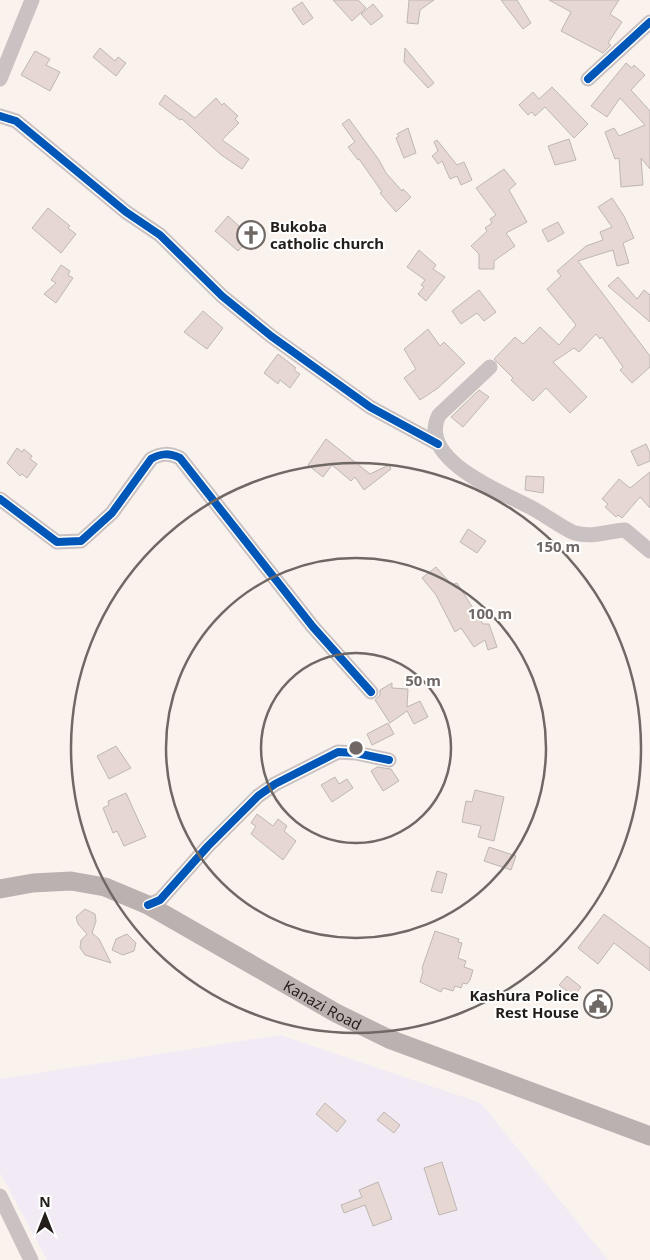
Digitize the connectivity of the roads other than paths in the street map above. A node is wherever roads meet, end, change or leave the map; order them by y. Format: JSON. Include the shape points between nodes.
{"nodes":[{"id":1,"x":32,"y":0,"type":"edge"},
{"id":2,"x":650,"y":22,"type":"edge"},
{"id":3,"x":0,"y":79,"type":"edge"},
{"id":4,"x":588,"y":79,"type":"dead end"},
{"id":5,"x":0,"y":116,"type":"edge"},
{"id":6,"x":490,"y":367,"type":"dead end"},
{"id":7,"x":438,"y":444,"type":"junction"},
{"id":8,"x":0,"y":499,"type":"edge"},
{"id":9,"x":650,"y":551,"type":"edge"},
{"id":10,"x":371,"y":692,"type":"dead end"},
{"id":11,"x":389,"y":760,"type":"dead end"},
{"id":12,"x":0,"y":889,"type":"edge"},
{"id":13,"x":148,"y":905,"type":"junction"},
{"id":14,"x":650,"y":1136,"type":"edge"},
{"id":15,"x":0,"y":1196,"type":"edge"},
{"id":16,"x":31,"y":1260,"type":"edge"}],
"edges":[{"from":1,"to":3,"type":"street"},
{"from":2,"to":4,"type":"street"},
{"from":5,"to":7,"type":"street","via":[[16,121],[126,212],[160,235],[222,296],[271,336],[370,407]]},
{"from":6,"to":7,"type":"street","via":[[439,415],[435,425]]},
{"from":7,"to":9,"type":"street","via":[[472,478],[575,533],[600,535],[624,530]]},
{"from":8,"to":10,"type":"street","via":[[57,542],[80,541],[112,513],[151,459],[170,453],[180,458],[313,627]]},
{"from":11,"to":13,"type":"street","via":[[338,752],[275,784],[258,796],[208,846],[160,900]]},
{"from":12,"to":13,"type":"main road","name":"Kanazi Road","via":[[71,881],[105,887]]},
{"from":13,"to":14,"type":"main road","name":"Kanazi Road","via":[[336,1013],[389,1039]]},
{"from":15,"to":16,"type":"street"}]}
